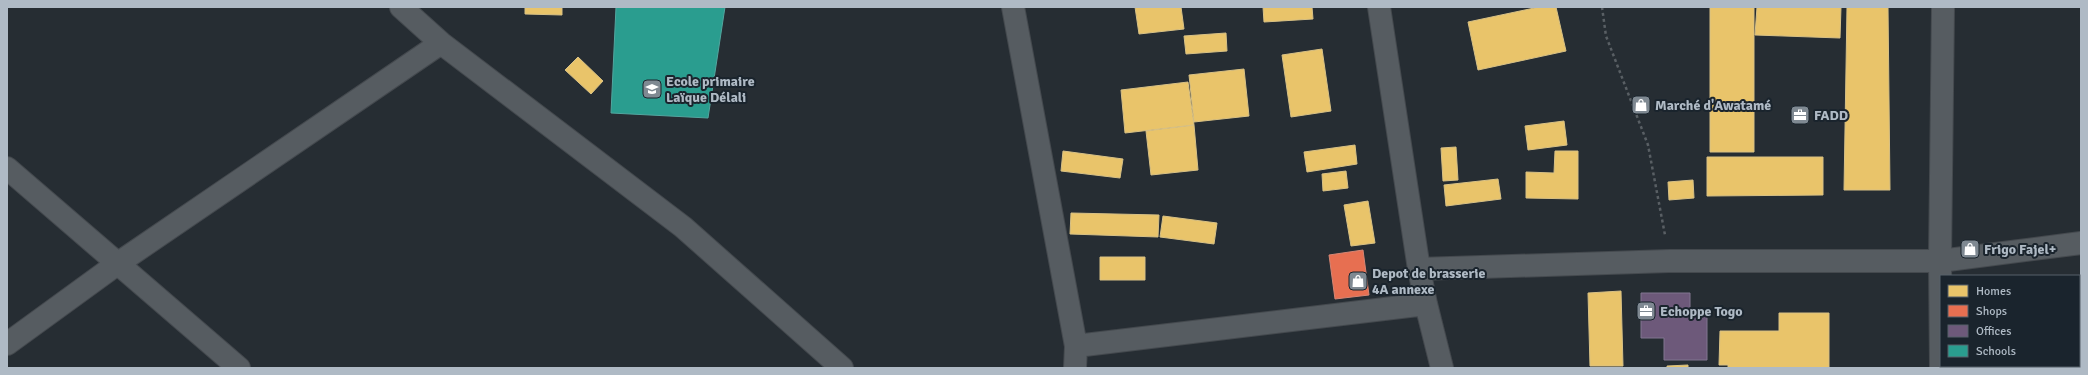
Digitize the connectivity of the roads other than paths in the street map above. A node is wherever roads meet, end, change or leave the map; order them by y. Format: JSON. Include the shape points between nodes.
{"nodes":[{"id":1,"x":402,"y":7,"type":"edge"},
{"id":2,"x":1013,"y":7,"type":"edge"},
{"id":3,"x":1380,"y":7,"type":"edge"},
{"id":4,"x":1943,"y":7,"type":"edge"},
{"id":5,"x":441,"y":43,"type":"junction"},
{"id":6,"x":7,"y":168,"type":"edge"},
{"id":7,"x":2081,"y":243,"type":"edge"},
{"id":8,"x":1940,"y":261,"type":"junction"},
{"id":9,"x":117,"y":264,"type":"junction"},
{"id":10,"x":1419,"y":269,"type":"junction"},
{"id":11,"x":1940,"y":275,"type":"edge"},
{"id":12,"x":1426,"y":304,"type":"junction"},
{"id":13,"x":7,"y":344,"type":"edge"},
{"id":14,"x":1076,"y":346,"type":"junction"},
{"id":15,"x":239,"y":368,"type":"edge"},
{"id":16,"x":842,"y":368,"type":"edge"},
{"id":17,"x":1075,"y":368,"type":"edge"},
{"id":18,"x":1442,"y":368,"type":"edge"}],
"edges":[{"from":1,"to":5,"type":"street"},
{"from":2,"to":14,"type":"street"},
{"from":3,"to":10,"type":"street"},
{"from":4,"to":8,"type":"street"},
{"from":5,"to":9,"type":"street"},
{"from":5,"to":16,"type":"street","via":[[683,227]]},
{"from":6,"to":9,"type":"street"},
{"from":7,"to":8,"type":"street"},
{"from":8,"to":10,"type":"street","via":[[1669,261]]},
{"from":8,"to":11,"type":"street"},
{"from":9,"to":13,"type":"street"},
{"from":9,"to":15,"type":"street"},
{"from":10,"to":12,"type":"street"},
{"from":12,"to":14,"type":"street"},
{"from":12,"to":18,"type":"street"},
{"from":14,"to":17,"type":"street"}]}
